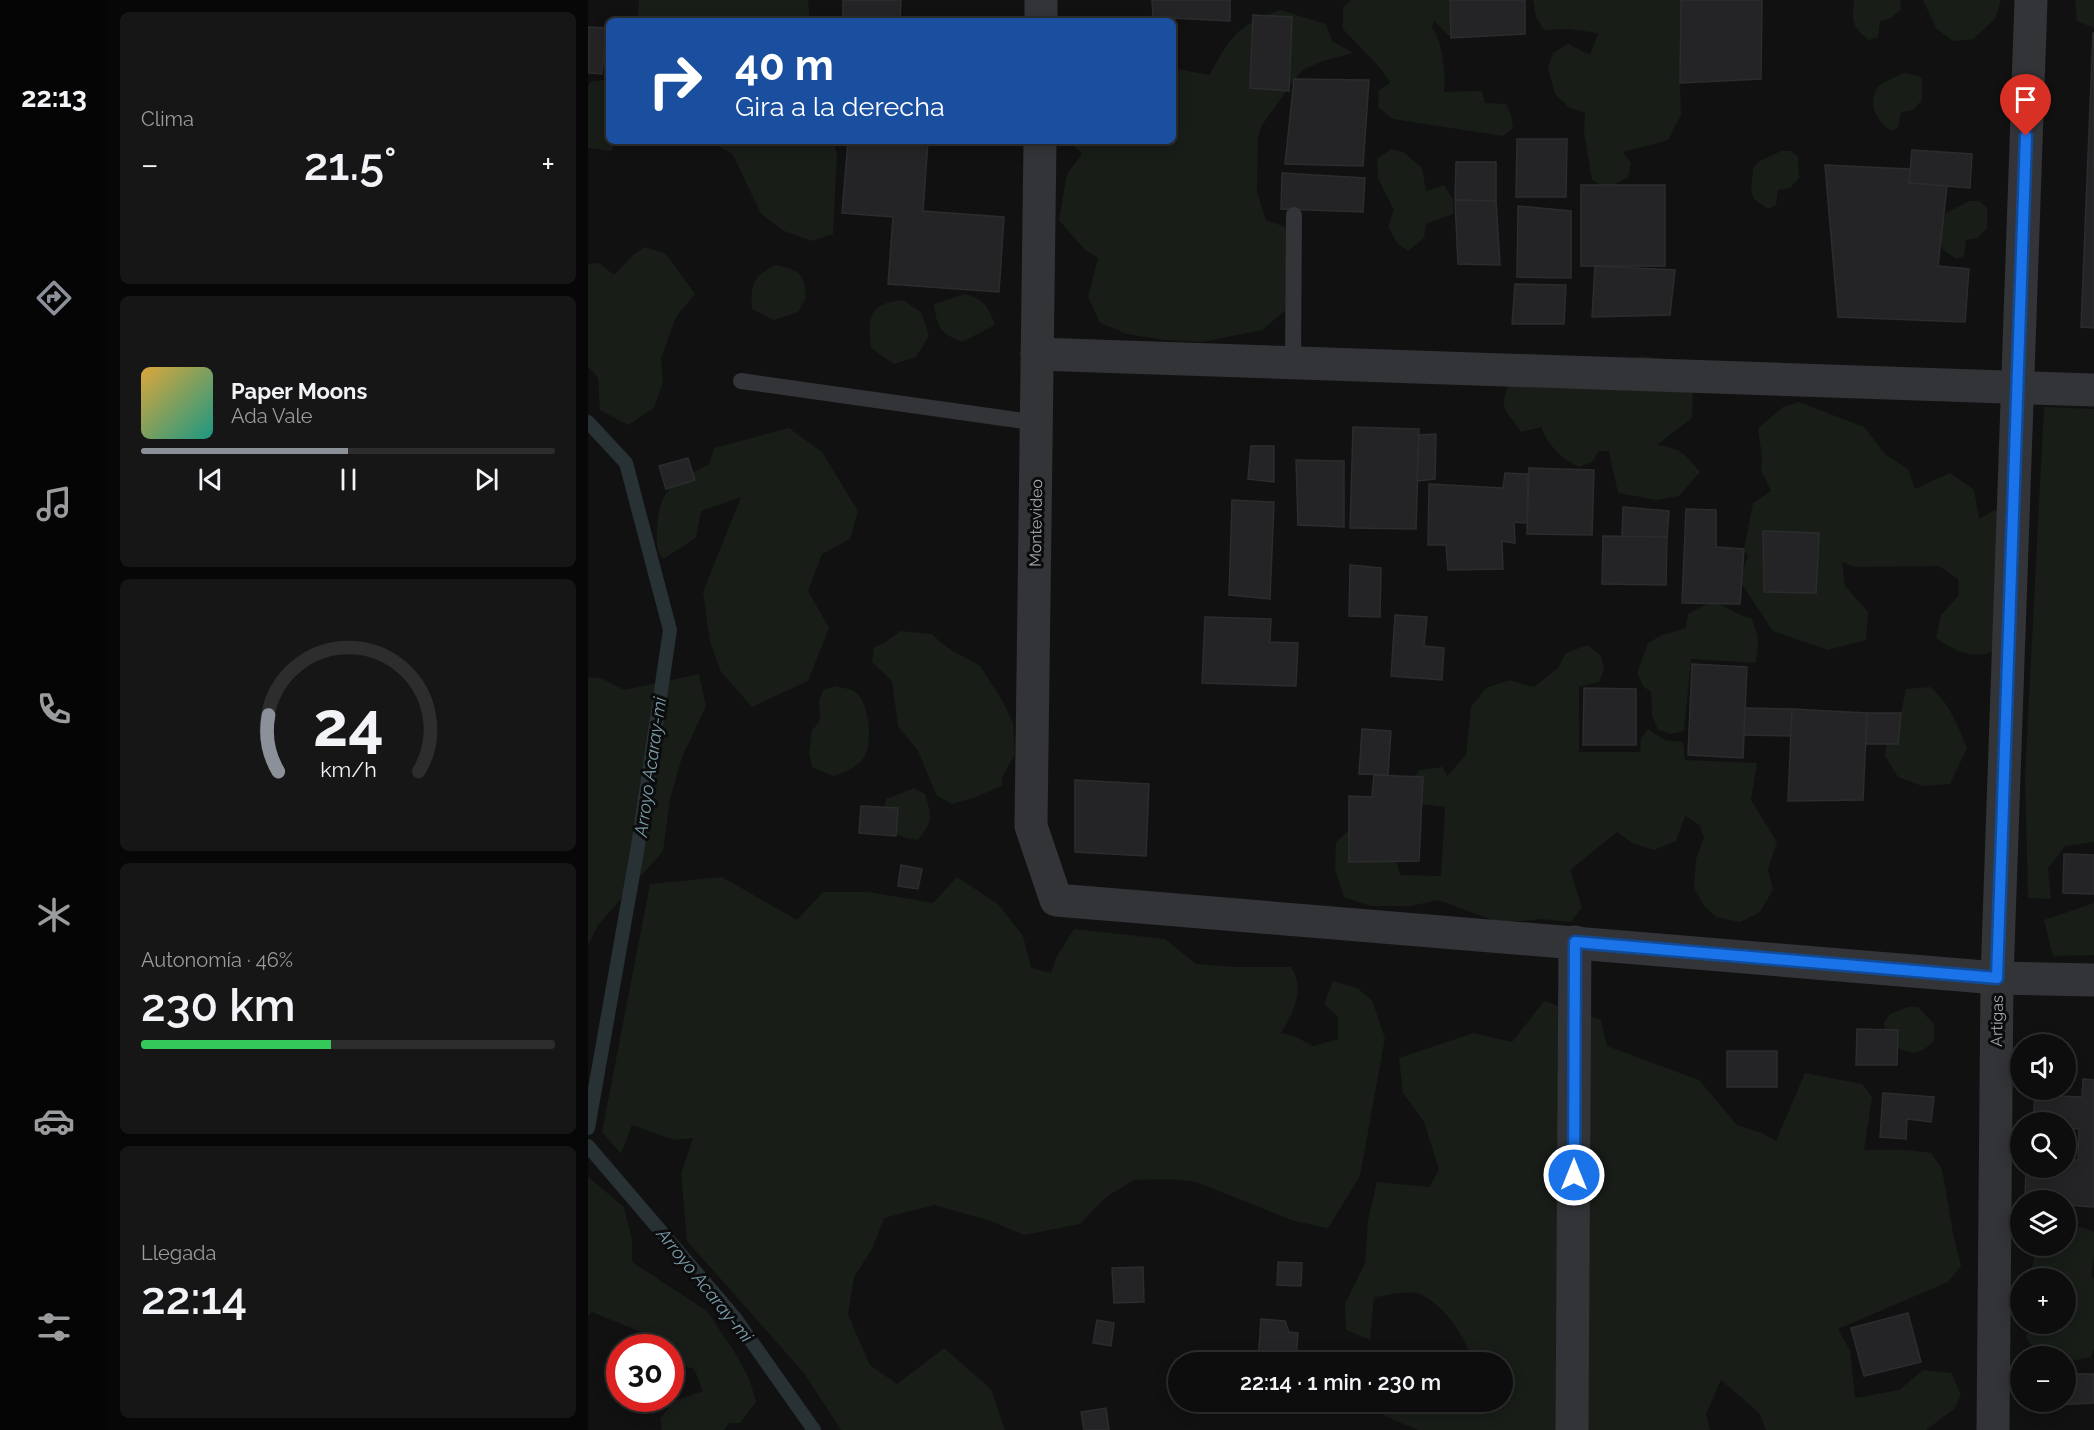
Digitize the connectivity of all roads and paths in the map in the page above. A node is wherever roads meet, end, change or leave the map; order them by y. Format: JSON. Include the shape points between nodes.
{"nodes":[{"id":1,"x":1041,"y":0,"type":"edge"},
{"id":2,"x":2031,"y":0,"type":"edge"},
{"id":3,"x":1041,"y":18,"type":"edge"},
{"id":4,"x":1040,"y":144,"type":"edge"},
{"id":5,"x":1294,"y":215,"type":"dead end"},
{"id":6,"x":1037,"y":354,"type":"junction"},
{"id":7,"x":1293,"y":362,"type":"junction"},
{"id":8,"x":741,"y":381,"type":"dead end"},
{"id":9,"x":2016,"y":386,"type":"junction"},
{"id":10,"x":2094,"y":390,"type":"edge"},
{"id":11,"x":1038,"y":423,"type":"junction"},
{"id":12,"x":1575,"y":942,"type":"junction"},
{"id":13,"x":1997,"y":978,"type":"junction"},
{"id":14,"x":2094,"y":980,"type":"edge"},
{"id":15,"x":1572,"y":1430,"type":"edge"},
{"id":16,"x":1993,"y":1430,"type":"edge"}],
"edges":[{"from":1,"to":3,"type":"street"},
{"from":2,"to":9,"type":"street","name":"Artigas"},
{"from":4,"to":6,"type":"street","name":"Montevideo"},
{"from":5,"to":7,"type":"lane"},
{"from":6,"to":7,"type":"street"},
{"from":6,"to":11,"type":"street","name":"Montevideo"},
{"from":7,"to":9,"type":"street"},
{"from":8,"to":11,"type":"lane"},
{"from":9,"to":10,"type":"street"},
{"from":9,"to":13,"type":"street","name":"Artigas"},
{"from":11,"to":12,"type":"street","name":"Montevideo","via":[[1031,826],[1056,900]]},
{"from":12,"to":13,"type":"street"},
{"from":12,"to":15,"type":"street"},
{"from":13,"to":14,"type":"street"},
{"from":13,"to":16,"type":"street","name":"Artigas"}]}
